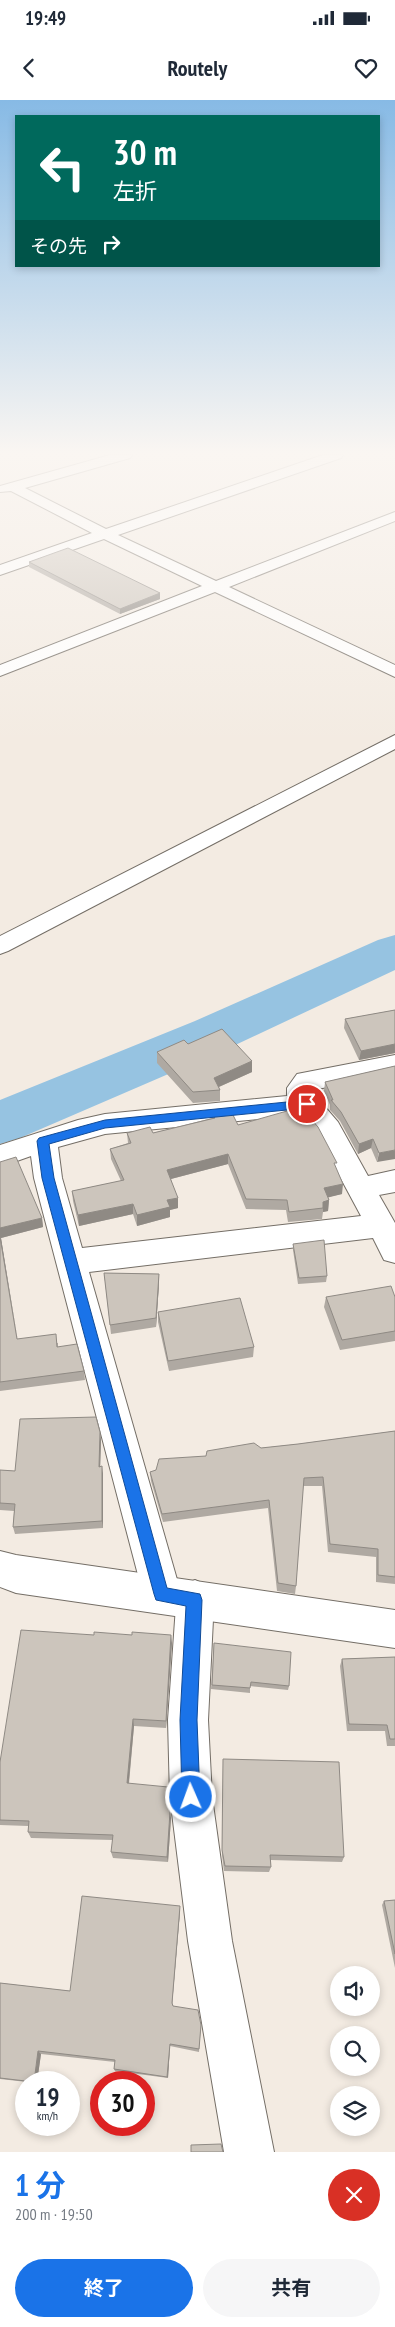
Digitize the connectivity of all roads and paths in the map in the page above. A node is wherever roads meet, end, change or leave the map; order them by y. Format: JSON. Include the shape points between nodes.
{"nodes":[{"id":1,"x":56,"y":551,"type":"edge"},
{"id":2,"x":141,"y":551,"type":"edge"},
{"id":3,"x":306,"y":551,"type":"edge"},
{"id":4,"x":0,"y":570,"type":"edge"},
{"id":5,"x":216,"y":586,"type":"junction"},
{"id":6,"x":0,"y":671,"type":"edge"},
{"id":7,"x":395,"y":672,"type":"edge"},
{"id":8,"x":395,"y":741,"type":"edge"},
{"id":9,"x":0,"y":946,"type":"edge"},
{"id":10,"x":394,"y":1064,"type":"edge"},
{"id":11,"x":307,"y":1104,"type":"junction"},
{"id":12,"x":43,"y":1141,"type":"junction"},
{"id":13,"x":0,"y":1156,"type":"edge"},
{"id":14,"x":395,"y":1181,"type":"edge"},
{"id":15,"x":362,"y":1188,"type":"junction"},
{"id":16,"x":381,"y":1224,"type":"junction"},
{"id":17,"x":395,"y":1251,"type":"edge"},
{"id":18,"x":72,"y":1262,"type":"junction"},
{"id":19,"x":0,"y":1569,"type":"edge"},
{"id":20,"x":178,"y":1597,"type":"junction"},
{"id":21,"x":395,"y":1629,"type":"edge"},
{"id":22,"x":248,"y":2152,"type":"edge"}],
"edges":[{"from":1,"to":4,"type":"street"},
{"from":2,"to":5,"type":"street"},
{"from":3,"to":5,"type":"street"},
{"from":5,"to":6,"type":"street"},
{"from":5,"to":7,"type":"street"},
{"from":8,"to":9,"type":"street"},
{"from":10,"to":11,"type":"street","via":[[306,1081],[300,1088],[300,1095]]},
{"from":11,"to":12,"type":"street","via":[[105,1124]]},
{"from":11,"to":15,"type":"street","via":[[328,1129]]},
{"from":12,"to":13,"type":"street"},
{"from":12,"to":18,"type":"street","via":[[48,1178]]},
{"from":14,"to":15,"type":"street"},
{"from":15,"to":16,"type":"street"},
{"from":16,"to":17,"type":"street"},
{"from":16,"to":18,"type":"street"},
{"from":18,"to":20,"type":"street"},
{"from":19,"to":20,"type":"street"},
{"from":20,"to":21,"type":"street"},
{"from":20,"to":22,"type":"street","via":[[191,1797],[210,1940]]}]}
